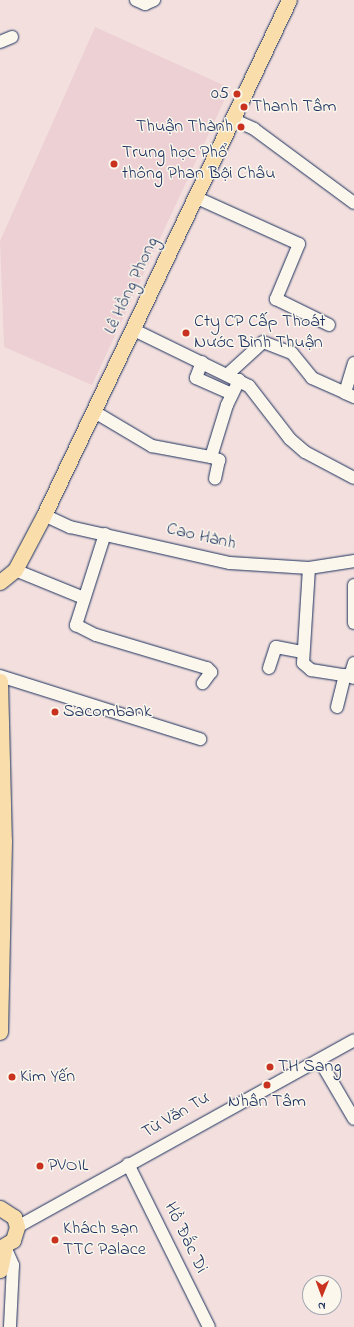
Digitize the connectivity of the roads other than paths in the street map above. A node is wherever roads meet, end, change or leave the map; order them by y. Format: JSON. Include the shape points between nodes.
{"nodes":[{"id":1,"x":136,"y":0,"type":"edge"},
{"id":2,"x":154,"y":0,"type":"edge"},
{"id":3,"x":289,"y":0,"type":"edge"},
{"id":4,"x":12,"y":37,"type":"dead end"},
{"id":5,"x":0,"y":42,"type":"edge"},
{"id":6,"x":232,"y":119,"type":"junction"},
{"id":7,"x":195,"y":197,"type":"junction"},
{"id":8,"x":354,"y":203,"type":"edge"},
{"id":9,"x":329,"y":325,"type":"dead end"},
{"id":10,"x":132,"y":329,"type":"junction"},
{"id":11,"x":202,"y":362,"type":"junction"},
{"id":12,"x":354,"y":363,"type":"edge"},
{"id":13,"x":228,"y":374,"type":"junction"},
{"id":14,"x":239,"y":380,"type":"junction"},
{"id":15,"x":232,"y":394,"type":"junction"},
{"id":16,"x":350,"y":395,"type":"edge"},
{"id":17,"x":93,"y":411,"type":"junction"},
{"id":18,"x":211,"y":457,"type":"junction"},
{"id":19,"x":354,"y":478,"type":"edge"},
{"id":20,"x":214,"y":479,"type":"dead end"},
{"id":21,"x":44,"y":515,"type":"junction"},
{"id":22,"x":105,"y":534,"type":"junction"},
{"id":23,"x":354,"y":561,"type":"edge"},
{"id":24,"x":309,"y":568,"type":"junction"},
{"id":25,"x":15,"y":570,"type":"junction"},
{"id":26,"x":0,"y":582,"type":"edge"},
{"id":27,"x":354,"y":585,"type":"edge"},
{"id":28,"x":84,"y":598,"type":"junction"},
{"id":29,"x":354,"y":623,"type":"edge"},
{"id":30,"x":302,"y":652,"type":"junction"},
{"id":31,"x":354,"y":663,"type":"edge"},
{"id":32,"x":269,"y":668,"type":"dead end"},
{"id":33,"x":0,"y":676,"type":"edge"},
{"id":34,"x":350,"y":676,"type":"edge"},
{"id":35,"x":0,"y":681,"type":"edge"},
{"id":36,"x":203,"y":683,"type":"dead end"},
{"id":37,"x":338,"y":707,"type":"dead end"},
{"id":38,"x":200,"y":739,"type":"dead end"},
{"id":39,"x":2,"y":857,"type":"edge"},
{"id":40,"x":2,"y":877,"type":"edge"},
{"id":41,"x":0,"y":1032,"type":"edge"},
{"id":42,"x":354,"y":1040,"type":"edge"},
{"id":43,"x":320,"y":1061,"type":"junction"},
{"id":44,"x":354,"y":1119,"type":"edge"},
{"id":45,"x":128,"y":1164,"type":"junction"},
{"id":46,"x":0,"y":1208,"type":"edge"},
{"id":47,"x":17,"y":1227,"type":"junction"},
{"id":48,"x":3,"y":1247,"type":"edge"},
{"id":49,"x":0,"y":1270,"type":"edge"},
{"id":50,"x":10,"y":1327,"type":"edge"},
{"id":51,"x":208,"y":1327,"type":"edge"}],
"edges":[{"from":1,"to":2,"type":"street","via":[[145,4]]},
{"from":3,"to":6,"type":"main road","name":"Lê Hồng Phong"},
{"from":4,"to":5,"type":"street"},
{"from":6,"to":7,"type":"main road","name":"Lê Hồng Phong"},
{"from":6,"to":8,"type":"street","via":[[254,129]]},
{"from":7,"to":9,"type":"street","via":[[299,244],[276,299]]},
{"from":7,"to":10,"type":"main road","name":"Lê Hồng Phong"},
{"from":10,"to":11,"type":"street"},
{"from":10,"to":17,"type":"main road","name":"Lê Hồng Phong"},
{"from":11,"to":13,"type":"street"},
{"from":11,"to":15,"type":"street","via":[[196,378]]},
{"from":12,"to":16,"type":"street"},
{"from":13,"to":14,"type":"street"},
{"from":13,"to":16,"type":"street","via":[[263,342],[292,353],[312,378]]},
{"from":14,"to":15,"type":"street"},
{"from":14,"to":19,"type":"street","via":[[249,386],[282,430],[305,452]]},
{"from":15,"to":18,"type":"street"},
{"from":17,"to":18,"type":"street","via":[[152,446]]},
{"from":17,"to":21,"type":"main road","name":"Lê Hồng Phong"},
{"from":18,"to":20,"type":"street","via":[[219,460]]},
{"from":21,"to":22,"type":"street","name":"Cao Hành","via":[[70,527]]},
{"from":21,"to":25,"type":"main road","name":"Lê Hồng Phong"},
{"from":22,"to":24,"type":"street","name":"Cao Hành","via":[[230,563]]},
{"from":22,"to":28,"type":"street"},
{"from":23,"to":24,"type":"street","name":"Cao Hành"},
{"from":24,"to":30,"type":"street","via":[[308,612]]},
{"from":25,"to":26,"type":"main road","name":"Lê Hồng Phong"},
{"from":25,"to":28,"type":"street"},
{"from":27,"to":29,"type":"street"},
{"from":28,"to":36,"type":"street","via":[[76,625],[79,629],[207,668],[211,672]]},
{"from":30,"to":32,"type":"street","via":[[276,647]]},
{"from":30,"to":34,"type":"street","via":[[305,668]]},
{"from":31,"to":34,"type":"street"},
{"from":33,"to":38,"type":"street"},
{"from":34,"to":37,"type":"street"},
{"from":35,"to":39,"type":"main road"},
{"from":39,"to":40,"type":"main road"},
{"from":40,"to":41,"type":"main road"},
{"from":42,"to":43,"type":"street","name":"Từ Văn Tư"},
{"from":43,"to":44,"type":"street"},
{"from":43,"to":45,"type":"street","name":"Từ Văn Tư"},
{"from":45,"to":47,"type":"street","name":"Từ Văn Tư"},
{"from":45,"to":51,"type":"street","name":"Hồ Đắc Di"},
{"from":46,"to":47,"type":"main road","via":[[14,1217]]},
{"from":47,"to":48,"type":"main road","via":[[13,1240]]},
{"from":48,"to":49,"type":"main road"},
{"from":48,"to":50,"type":"street","via":[[13,1265]]}]}
